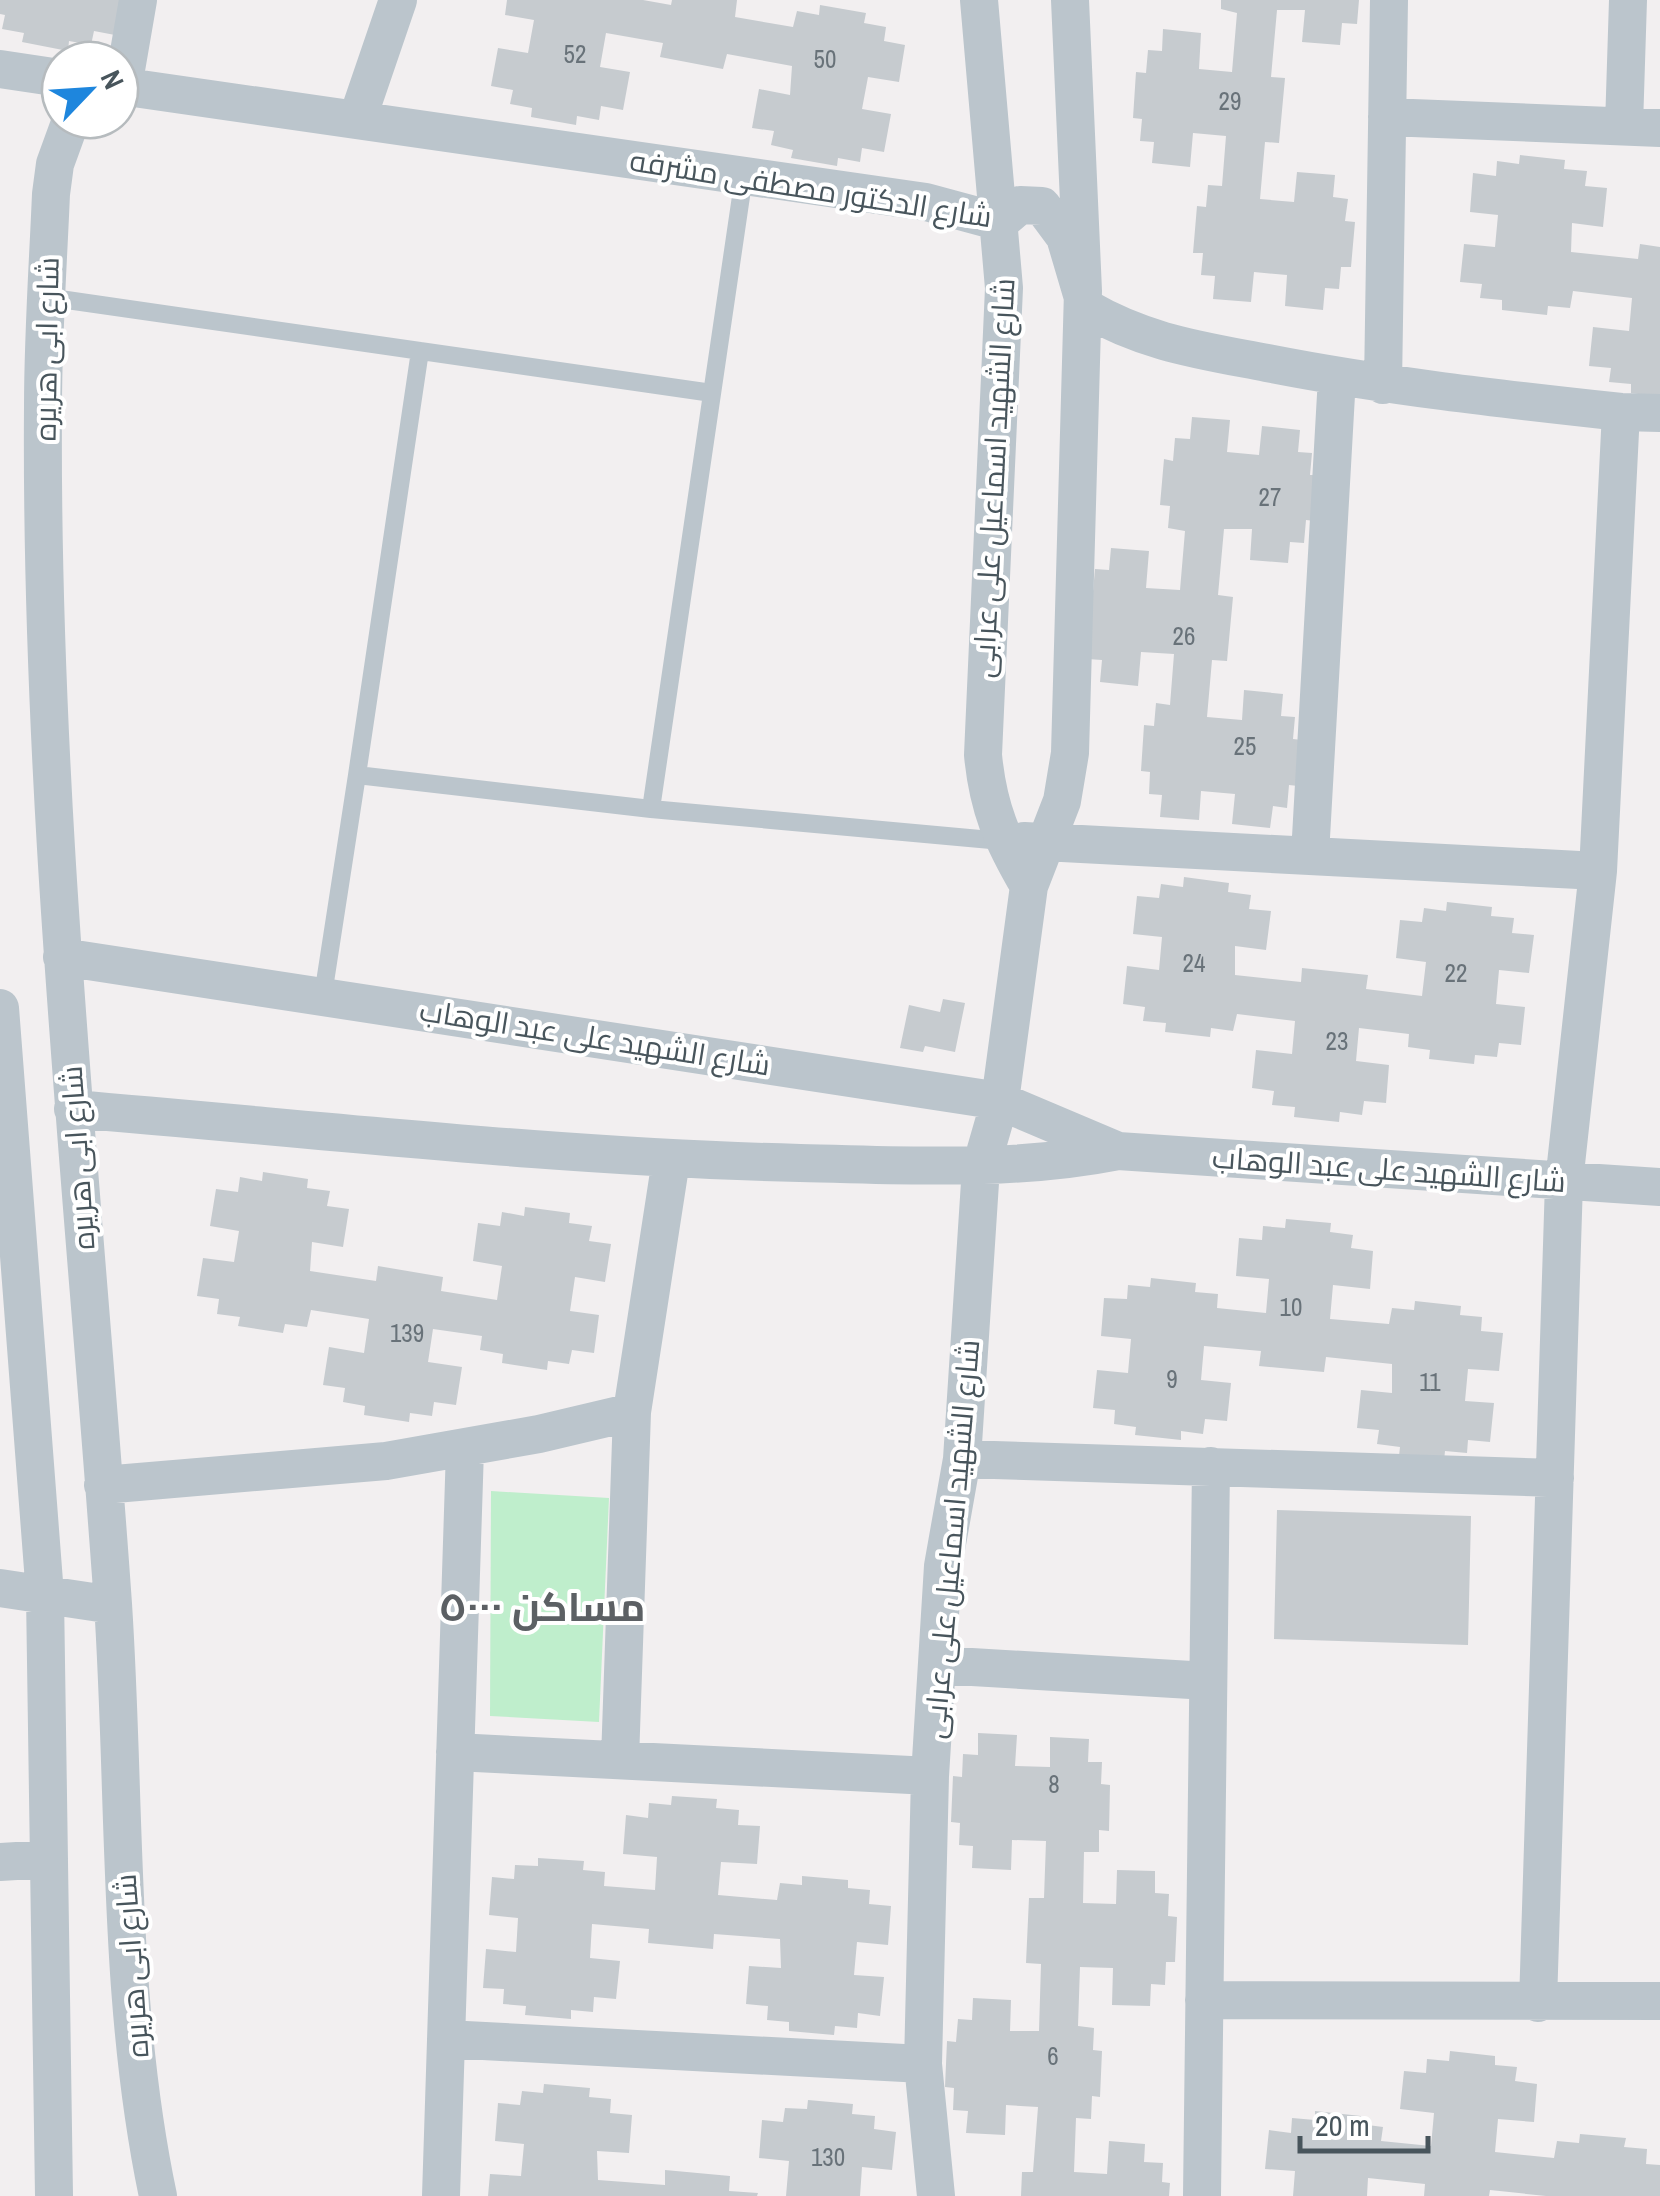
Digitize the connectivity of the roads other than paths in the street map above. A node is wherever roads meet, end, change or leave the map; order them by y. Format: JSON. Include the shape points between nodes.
{"nodes":[{"id":1,"x":138,"y":0,"type":"edge"},
{"id":2,"x":398,"y":0,"type":"edge"},
{"id":3,"x":980,"y":0,"type":"edge"},
{"id":4,"x":1070,"y":0,"type":"edge"},
{"id":5,"x":1388,"y":0,"type":"edge"},
{"id":6,"x":1628,"y":0,"type":"edge"},
{"id":7,"x":131,"y":40,"type":"edge"},
{"id":8,"x":0,"y":69,"type":"edge"},
{"id":9,"x":40,"y":75,"type":"edge"},
{"id":10,"x":140,"y":89,"type":"edge"},
{"id":11,"x":1387,"y":117,"type":"junction"},
{"id":12,"x":358,"y":120,"type":"junction"},
{"id":13,"x":1642,"y":127,"type":"edge"},
{"id":14,"x":64,"y":140,"type":"edge"},
{"id":15,"x":744,"y":176,"type":"junction"},
{"id":16,"x":1000,"y":222,"type":"junction"},
{"id":17,"x":1084,"y":290,"type":"junction"},
{"id":18,"x":46,"y":297,"type":"junction"},
{"id":19,"x":420,"y":351,"type":"junction"},
{"id":20,"x":1337,"y":377,"type":"junction"},
{"id":21,"x":1384,"y":385,"type":"junction"},
{"id":22,"x":712,"y":393,"type":"junction"},
{"id":23,"x":1621,"y":412,"type":"junction"},
{"id":24,"x":1660,"y":413,"type":"edge"},
{"id":25,"x":356,"y":775,"type":"junction"},
{"id":26,"x":651,"y":809,"type":"junction"},
{"id":27,"x":1002,"y":841,"type":"junction"},
{"id":28,"x":1048,"y":841,"type":"junction"},
{"id":29,"x":1310,"y":854,"type":"junction"},
{"id":30,"x":1598,"y":871,"type":"junction"},
{"id":31,"x":1028,"y":886,"type":"junction"},
{"id":32,"x":62,"y":957,"type":"junction"},
{"id":33,"x":323,"y":995,"type":"junction"},
{"id":34,"x":0,"y":1008,"type":"edge"},
{"id":35,"x":1000,"y":1100,"type":"junction"},
{"id":36,"x":4,"y":1102,"type":"edge"},
{"id":37,"x":73,"y":1108,"type":"junction"},
{"id":38,"x":10,"y":1150,"type":"junction"},
{"id":39,"x":1118,"y":1151,"type":"junction"},
{"id":40,"x":77,"y":1157,"type":"junction"},
{"id":41,"x":670,"y":1160,"type":"junction"},
{"id":42,"x":982,"y":1166,"type":"junction"},
{"id":43,"x":1564,"y":1182,"type":"junction"},
{"id":44,"x":1660,"y":1187,"type":"edge"},
{"id":45,"x":632,"y":1412,"type":"junction"},
{"id":46,"x":465,"y":1448,"type":"junction"},
{"id":47,"x":962,"y":1459,"type":"junction"},
{"id":48,"x":1211,"y":1466,"type":"junction"},
{"id":49,"x":1555,"y":1478,"type":"junction"},
{"id":50,"x":103,"y":1484,"type":"junction"},
{"id":51,"x":0,"y":1588,"type":"edge"},
{"id":52,"x":45,"y":1595,"type":"junction"},
{"id":53,"x":113,"y":1606,"type":"junction"},
{"id":54,"x":938,"y":1665,"type":"junction"},
{"id":55,"x":1208,"y":1681,"type":"junction"},
{"id":56,"x":454,"y":1752,"type":"junction"},
{"id":57,"x":620,"y":1760,"type":"junction"},
{"id":58,"x":930,"y":1776,"type":"junction"},
{"id":59,"x":48,"y":1859,"type":"junction"},
{"id":60,"x":0,"y":1862,"type":"edge"},
{"id":61,"x":1204,"y":2000,"type":"junction"},
{"id":62,"x":1660,"y":2001,"type":"edge"},
{"id":63,"x":1538,"y":2003,"type":"junction"},
{"id":64,"x":446,"y":2038,"type":"junction"},
{"id":65,"x":924,"y":2064,"type":"junction"},
{"id":66,"x":54,"y":2196,"type":"edge"},
{"id":67,"x":158,"y":2196,"type":"edge"},
{"id":68,"x":441,"y":2196,"type":"edge"},
{"id":69,"x":936,"y":2196,"type":"edge"},
{"id":70,"x":1202,"y":2196,"type":"edge"}],
"edges":[{"from":1,"to":7,"type":"street"},
{"from":2,"to":12,"type":"street"},
{"from":3,"to":16,"type":"street","name":"شارع الشهيد اسماعيل على عرابى"},
{"from":4,"to":17,"type":"street","name":"شارع الشهيد اسماعيل على عرابى"},
{"from":5,"to":11,"type":"street"},
{"from":6,"to":13,"type":"street"},
{"from":8,"to":9,"type":"street"},
{"from":10,"to":12,"type":"street","name":"شارع الدكتور مصطفى مشرفه"},
{"from":11,"to":13,"type":"street"},
{"from":11,"to":21,"type":"street"},
{"from":12,"to":15,"type":"street","name":"شارع الدكتور مصطفى مشرفه"},
{"from":14,"to":18,"type":"street","name":"شارع ابى هريره","via":[[51,194]]},
{"from":15,"to":16,"type":"street","name":"شارع الدكتور مصطفى مشرفه","via":[[926,202]]},
{"from":15,"to":22,"type":"lane"},
{"from":16,"to":17,"type":"street","name":"شارع الدكتور مصطفى مشرفه","via":[[1020,206],[1042,206],[1065,238]]},
{"from":16,"to":27,"type":"street","name":"شارع الشهيد اسماعيل على عرابى","via":[[1004,288],[982,722],[986,794]]},
{"from":17,"to":20,"type":"street","name":"شارع الدكتور مصطفى مشرفه","via":[[1086,308],[1148,338]]},
{"from":17,"to":28,"type":"street","name":"شارع الشهيد اسماعيل على عرابى","via":[[1070,752]]},
{"from":18,"to":19,"type":"lane"},
{"from":18,"to":32,"type":"street","name":"شارع ابى هريره","via":[[45,546]]},
{"from":19,"to":22,"type":"lane"},
{"from":19,"to":25,"type":"lane"},
{"from":20,"to":21,"type":"street","name":"شارع الدكتور مصطفى مشرفه"},
{"from":20,"to":29,"type":"street"},
{"from":21,"to":23,"type":"street","name":"شارع الدكتور مصطفى مشرفه"},
{"from":22,"to":26,"type":"lane"},
{"from":23,"to":24,"type":"street","name":"شارع الدكتور مصطفى مشرفه"},
{"from":23,"to":30,"type":"street"},
{"from":25,"to":26,"type":"lane"},
{"from":25,"to":33,"type":"lane"},
{"from":26,"to":27,"type":"lane"},
{"from":27,"to":28,"type":"street"},
{"from":27,"to":31,"type":"street","name":"شارع الشهيد اسماعيل على عرابى"},
{"from":28,"to":29,"type":"street"},
{"from":28,"to":31,"type":"street","name":"شارع الشهيد اسماعيل على عرابى"},
{"from":29,"to":30,"type":"street"},
{"from":30,"to":43,"type":"street"},
{"from":31,"to":35,"type":"street","name":"شارع الشهيد اسماعيل على عرابى"},
{"from":32,"to":33,"type":"street","name":"شارع الشهيد على عبد الوهاب"},
{"from":32,"to":37,"type":"street","name":"شارع ابى هريره"},
{"from":33,"to":35,"type":"street","name":"شارع الشهيد على عبد الوهاب"},
{"from":34,"to":36,"type":"street"},
{"from":35,"to":39,"type":"street","name":"شارع الشهيد على عبد الوهاب"},
{"from":35,"to":42,"type":"street","name":"شارع الشهيد اسماعيل على عرابى"},
{"from":36,"to":38,"type":"street"},
{"from":37,"to":40,"type":"street","name":"شارع ابى هريره"},
{"from":37,"to":41,"type":"street","name":"شارع الشهيد على عبد الوهاب"},
{"from":38,"to":40,"type":"street"},
{"from":38,"to":52,"type":"street"},
{"from":39,"to":42,"type":"street","name":"شارع الشهيد على عبد الوهاب"},
{"from":39,"to":43,"type":"street","name":"شارع الشهيد على عبد الوهاب"},
{"from":40,"to":50,"type":"street","name":"شارع ابى هريره"},
{"from":41,"to":42,"type":"street","name":"شارع الشهيد على عبد الوهاب"},
{"from":41,"to":45,"type":"street"},
{"from":42,"to":47,"type":"street","name":"شارع الشهيد اسماعيل على عرابى"},
{"from":43,"to":44,"type":"street","name":"شارع الشهيد على عبد الوهاب"},
{"from":43,"to":49,"type":"street"},
{"from":45,"to":46,"type":"street"},
{"from":45,"to":57,"type":"street"},
{"from":46,"to":50,"type":"street","via":[[386,1461]]},
{"from":46,"to":56,"type":"street"},
{"from":47,"to":48,"type":"street"},
{"from":47,"to":54,"type":"street","name":"شارع الشهيد اسماعيل على عرابى","via":[[943,1566]]},
{"from":48,"to":49,"type":"street"},
{"from":48,"to":55,"type":"street"},
{"from":49,"to":63,"type":"street"},
{"from":50,"to":53,"type":"street","name":"شارع ابى هريره"},
{"from":51,"to":52,"type":"street"},
{"from":52,"to":53,"type":"street"},
{"from":52,"to":59,"type":"street"},
{"from":53,"to":67,"type":"street","name":"شارع ابى هريره","via":[[132,2012]]},
{"from":54,"to":55,"type":"street"},
{"from":54,"to":58,"type":"street","name":"شارع الشهيد اسماعيل على عرابى"},
{"from":55,"to":61,"type":"street"},
{"from":56,"to":57,"type":"street"},
{"from":56,"to":64,"type":"street"},
{"from":57,"to":58,"type":"street"},
{"from":58,"to":65,"type":"street","name":"شارع الشهيد اسماعيل على عرابى"},
{"from":59,"to":60,"type":"street"},
{"from":59,"to":66,"type":"street"},
{"from":61,"to":63,"type":"street"},
{"from":61,"to":70,"type":"street"},
{"from":62,"to":63,"type":"street"},
{"from":64,"to":65,"type":"street"},
{"from":64,"to":68,"type":"street"},
{"from":65,"to":69,"type":"street","name":"شارع الشهيد اسماعيل على عرابى"}]}
